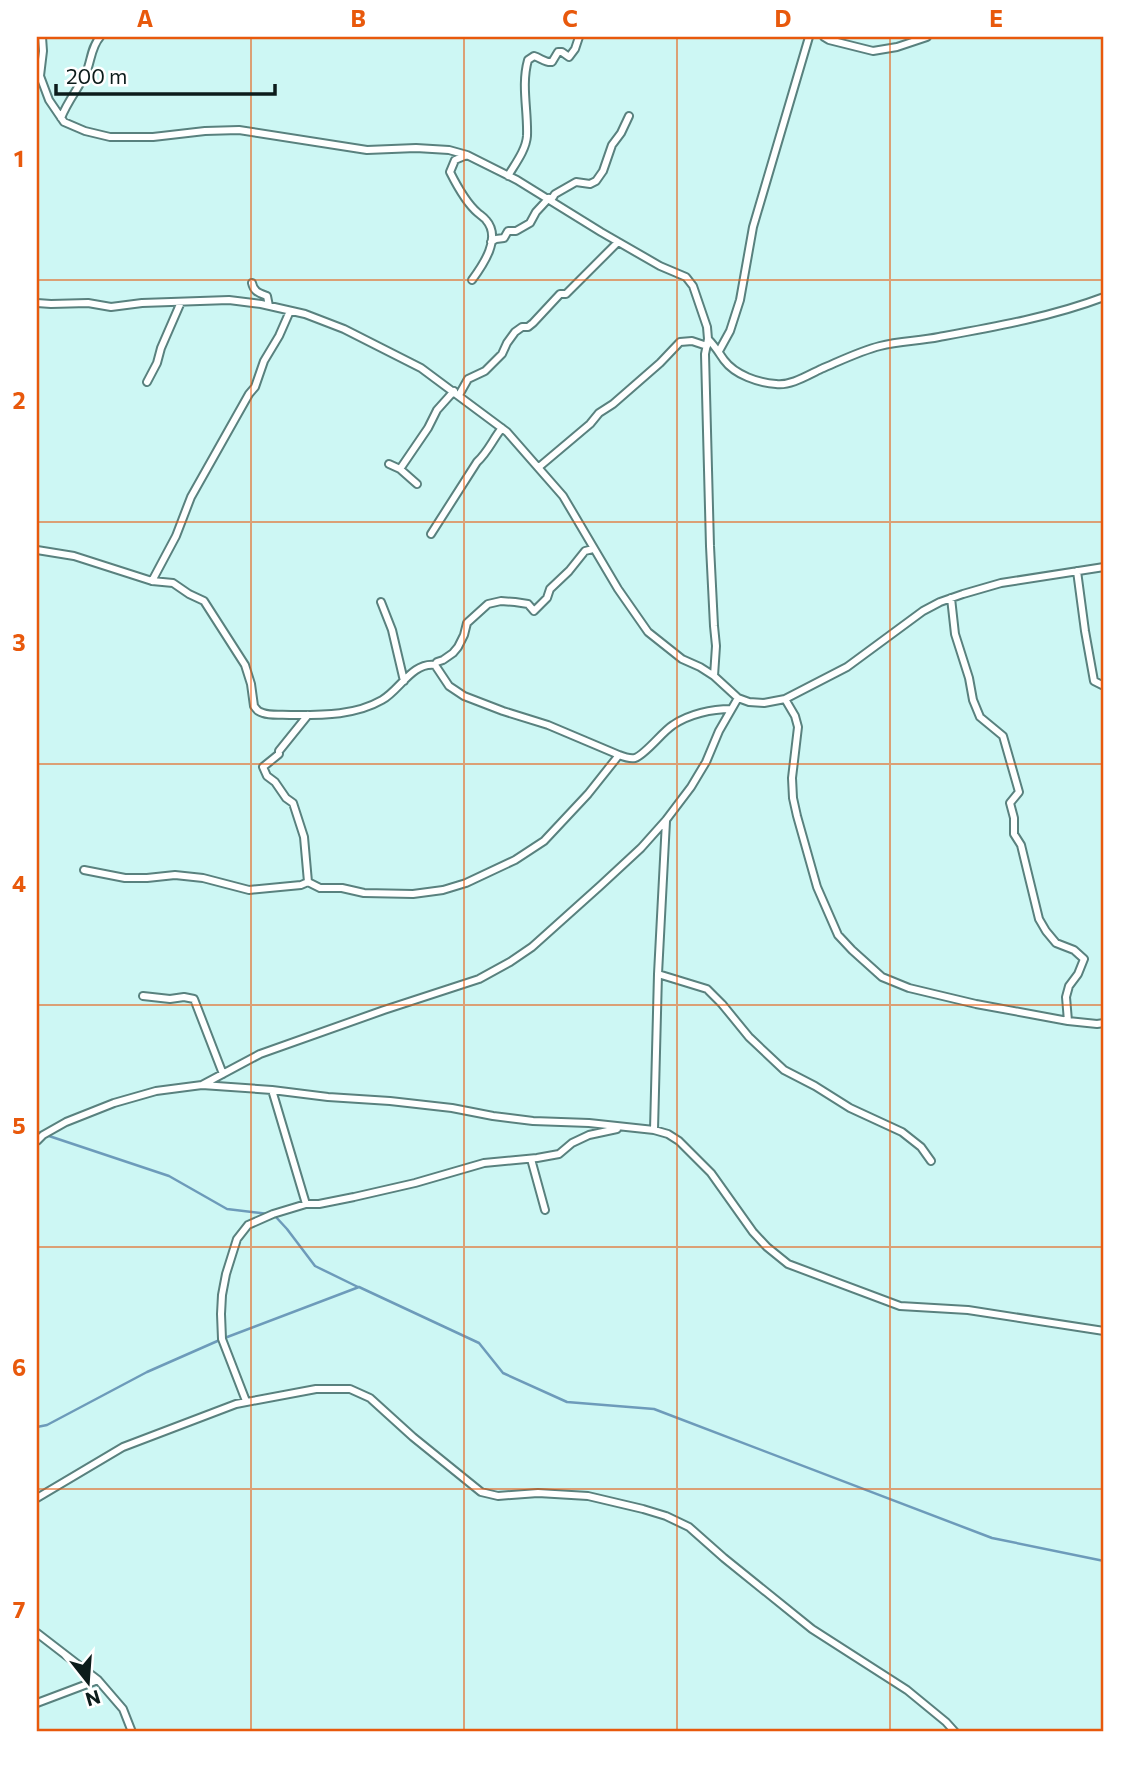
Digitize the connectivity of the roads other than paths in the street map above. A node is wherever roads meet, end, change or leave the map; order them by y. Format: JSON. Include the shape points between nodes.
{"nodes":[{"id":1,"x":42,"y":37,"type":"edge"},
{"id":2,"x":100,"y":37,"type":"edge"},
{"id":3,"x":579,"y":37,"type":"edge"},
{"id":4,"x":809,"y":37,"type":"edge"},
{"id":5,"x":824,"y":37,"type":"edge"},
{"id":6,"x":927,"y":37,"type":"edge"},
{"id":7,"x":629,"y":116,"type":"dead end"},
{"id":8,"x":61,"y":118,"type":"junction"},
{"id":9,"x":467,"y":155,"type":"junction"},
{"id":10,"x":508,"y":176,"type":"junction"},
{"id":11,"x":550,"y":199,"type":"junction"},
{"id":12,"x":491,"y":242,"type":"junction"},
{"id":13,"x":618,"y":242,"type":"junction"},
{"id":14,"x":472,"y":279,"type":"dead end"},
{"id":15,"x":252,"y":283,"type":"dead end"},
{"id":16,"x":1104,"y":298,"type":"edge"},
{"id":17,"x":181,"y":302,"type":"junction"},
{"id":18,"x":37,"y":303,"type":"edge"},
{"id":19,"x":268,"y":306,"type":"junction"},
{"id":20,"x":290,"y":311,"type":"junction"},
{"id":21,"x":708,"y":342,"type":"junction"},
{"id":22,"x":719,"y":351,"type":"junction"},
{"id":23,"x":147,"y":382,"type":"dead end"},
{"id":24,"x":456,"y":393,"type":"junction"},
{"id":25,"x":502,"y":428,"type":"junction"},
{"id":26,"x":389,"y":464,"type":"dead end"},
{"id":27,"x":539,"y":467,"type":"junction"},
{"id":28,"x":400,"y":469,"type":"junction"},
{"id":29,"x":416,"y":484,"type":"dead end"},
{"id":30,"x":431,"y":534,"type":"dead end"},
{"id":31,"x":593,"y":549,"type":"junction"},
{"id":32,"x":37,"y":550,"type":"edge"},
{"id":33,"x":1104,"y":567,"type":"edge"},
{"id":34,"x":1077,"y":571,"type":"junction"},
{"id":35,"x":152,"y":581,"type":"junction"},
{"id":36,"x":951,"y":598,"type":"junction"},
{"id":37,"x":382,"y":602,"type":"dead end"},
{"id":38,"x":435,"y":665,"type":"junction"},
{"id":39,"x":714,"y":676,"type":"junction"},
{"id":40,"x":404,"y":681,"type":"junction"},
{"id":41,"x":1104,"y":686,"type":"edge"},
{"id":42,"x":738,"y":698,"type":"junction"},
{"id":43,"x":785,"y":699,"type":"junction"},
{"id":44,"x":731,"y":709,"type":"junction"},
{"id":45,"x":308,"y":715,"type":"junction"},
{"id":46,"x":619,"y":755,"type":"junction"},
{"id":47,"x":667,"y":820,"type":"junction"},
{"id":48,"x":84,"y":870,"type":"dead end"},
{"id":49,"x":308,"y":882,"type":"junction"},
{"id":50,"x":657,"y":974,"type":"junction"},
{"id":51,"x":143,"y":996,"type":"dead end"},
{"id":52,"x":1068,"y":1021,"type":"junction"},
{"id":53,"x":1104,"y":1023,"type":"edge"},
{"id":54,"x":223,"y":1074,"type":"junction"},
{"id":55,"x":202,"y":1085,"type":"junction"},
{"id":56,"x":272,"y":1090,"type":"junction"},
{"id":57,"x":650,"y":1130,"type":"junction"},
{"id":58,"x":37,"y":1141,"type":"edge"},
{"id":59,"x":531,"y":1159,"type":"junction"},
{"id":60,"x":931,"y":1161,"type":"dead end"},
{"id":61,"x":306,"y":1204,"type":"junction"},
{"id":62,"x":545,"y":1210,"type":"dead end"},
{"id":63,"x":1104,"y":1331,"type":"edge"},
{"id":64,"x":246,"y":1401,"type":"junction"},
{"id":65,"x":37,"y":1498,"type":"edge"},
{"id":66,"x":37,"y":1633,"type":"edge"},
{"id":67,"x":97,"y":1680,"type":"junction"},
{"id":68,"x":37,"y":1703,"type":"edge"},
{"id":69,"x":132,"y":1732,"type":"edge"},
{"id":70,"x":955,"y":1732,"type":"edge"}],
"edges":[{"from":1,"to":8,"type":"street","via":[[40,76]]},
{"from":2,"to":8,"type":"street"},
{"from":3,"to":10,"type":"street","via":[[569,57],[558,52],[552,62],[534,56],[528,60],[524,83],[527,138]]},
{"from":4,"to":22,"type":"street","via":[[753,227],[740,300]]},
{"from":5,"to":6,"type":"street","via":[[873,51]]},
{"from":7,"to":11,"type":"street","via":[[596,181],[576,182]]},
{"from":8,"to":9,"type":"street","via":[[85,131],[110,136],[239,130],[367,150],[416,148]]},
{"from":9,"to":10,"type":"street"},
{"from":9,"to":12,"type":"street","via":[[455,160],[450,172],[469,203],[486,219],[492,230]]},
{"from":10,"to":11,"type":"street"},
{"from":11,"to":12,"type":"street","via":[[530,223]]},
{"from":11,"to":13,"type":"street"},
{"from":12,"to":14,"type":"street","via":[[484,265]]},
{"from":13,"to":21,"type":"street","via":[[686,277],[707,327]]},
{"from":13,"to":24,"type":"street","via":[[533,323],[515,331],[502,354]]},
{"from":15,"to":19,"type":"street","via":[[253,289],[267,296]]},
{"from":16,"to":22,"type":"street","via":[[1036,318],[881,346],[778,385],[734,369]]},
{"from":17,"to":18,"type":"street","via":[[111,307]]},
{"from":17,"to":19,"type":"street","via":[[229,300]]},
{"from":17,"to":23,"type":"street"},
{"from":19,"to":20,"type":"street"},
{"from":20,"to":24,"type":"street","via":[[344,329],[394,353]]},
{"from":20,"to":35,"type":"street","via":[[255,387],[191,497]]},
{"from":21,"to":22,"type":"street"},
{"from":21,"to":27,"type":"street","via":[[680,342]]},
{"from":21,"to":39,"type":"street"},
{"from":24,"to":25,"type":"street"},
{"from":24,"to":28,"type":"street","via":[[438,410]]},
{"from":25,"to":27,"type":"street"},
{"from":25,"to":30,"type":"street"},
{"from":26,"to":28,"type":"street"},
{"from":27,"to":31,"type":"street","via":[[563,496]]},
{"from":28,"to":29,"type":"street"},
{"from":31,"to":38,"type":"street","via":[[585,551],[534,611],[515,601],[488,604],[467,624],[453,653]]},
{"from":31,"to":39,"type":"street","via":[[648,632],[682,659]]},
{"from":32,"to":35,"type":"street","via":[[74,556]]},
{"from":33,"to":34,"type":"street"},
{"from":34,"to":36,"type":"street","via":[[1001,583]]},
{"from":34,"to":41,"type":"street","via":[[1094,681]]},
{"from":35,"to":45,"type":"street","via":[[173,583],[204,601],[245,665],[259,712]]},
{"from":36,"to":43,"type":"street","via":[[923,611],[848,667]]},
{"from":36,"to":52,"type":"street","via":[[955,634],[973,700],[980,718],[1003,736],[1011,760],[1019,792],[1010,803],[1014,834],[1040,919],[1056,943],[1084,959],[1066,997]]},
{"from":37,"to":40,"type":"street"},
{"from":38,"to":40,"type":"street","via":[[422,666]]},
{"from":38,"to":46,"type":"street","via":[[449,686],[464,696]]},
{"from":39,"to":42,"type":"street"},
{"from":40,"to":45,"type":"street","via":[[373,705]]},
{"from":42,"to":43,"type":"street","via":[[764,704]]},
{"from":42,"to":44,"type":"street"},
{"from":43,"to":52,"type":"street","via":[[798,727],[792,778],[797,816],[817,887],[838,934],[852,950],[882,978],[909,988]]},
{"from":44,"to":46,"type":"street","via":[[716,709],[673,725],[637,757]]},
{"from":44,"to":47,"type":"street","via":[[706,762]]},
{"from":45,"to":49,"type":"street","via":[[279,754],[263,767],[293,803],[304,837]]},
{"from":46,"to":49,"type":"street","via":[[544,841],[466,883],[413,894],[320,888]]},
{"from":47,"to":50,"type":"street"},
{"from":47,"to":54,"type":"street","via":[[600,886],[510,962],[479,979],[260,1054]]},
{"from":48,"to":49,"type":"street","via":[[125,878],[203,878],[249,890]]},
{"from":50,"to":57,"type":"street"},
{"from":50,"to":60,"type":"street","via":[[707,989],[784,1070],[902,1132]]},
{"from":51,"to":54,"type":"street","via":[[194,999]]},
{"from":52,"to":53,"type":"street"},
{"from":54,"to":55,"type":"street"},
{"from":55,"to":56,"type":"street"},
{"from":55,"to":58,"type":"street","via":[[156,1091],[114,1104],[66,1122]]},
{"from":56,"to":57,"type":"street"},
{"from":56,"to":61,"type":"street"},
{"from":57,"to":59,"type":"street","via":[[618,1129],[589,1135],[559,1154]]},
{"from":57,"to":63,"type":"street","via":[[679,1141],[711,1173],[752,1231],[788,1264],[900,1306],[968,1310]]},
{"from":59,"to":61,"type":"street","via":[[484,1163],[415,1183]]},
{"from":59,"to":62,"type":"street"},
{"from":61,"to":64,"type":"street","via":[[247,1225],[229,1265],[222,1295],[222,1339]]},
{"from":64,"to":65,"type":"street","via":[[123,1447]]},
{"from":64,"to":70,"type":"street","via":[[316,1389],[350,1389],[370,1398],[481,1492],[588,1496],[643,1509],[690,1527],[806,1624],[907,1690]]},
{"from":66,"to":67,"type":"street"},
{"from":67,"to":68,"type":"street"},
{"from":67,"to":69,"type":"street","via":[[123,1709]]}]}
